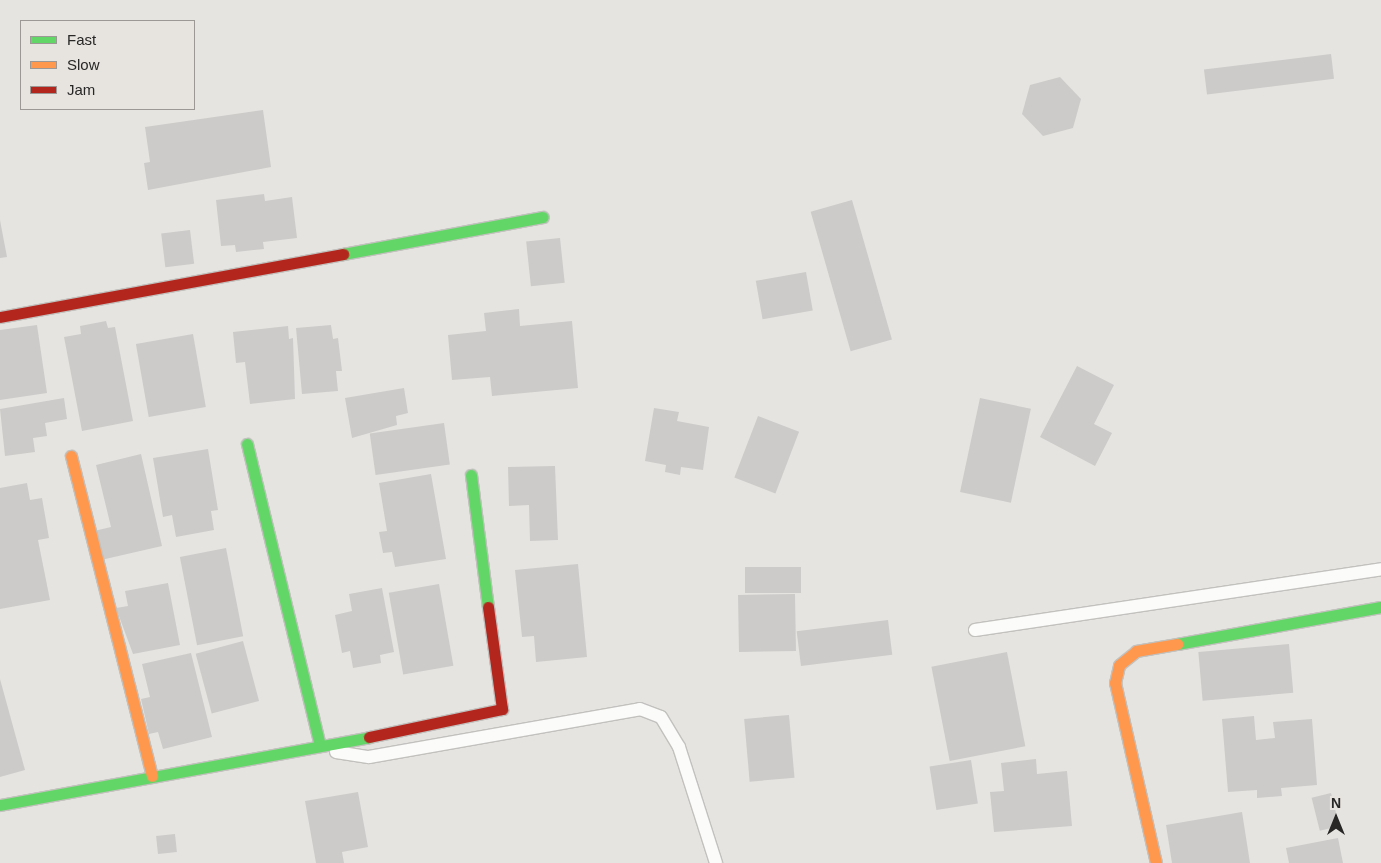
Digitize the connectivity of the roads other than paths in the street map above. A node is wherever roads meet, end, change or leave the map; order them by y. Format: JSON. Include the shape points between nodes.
{"nodes":[{"id":1,"x":544,"y":217,"type":"dead end"},
{"id":2,"x":0,"y":317,"type":"edge"},
{"id":3,"x":247,"y":444,"type":"dead end"},
{"id":4,"x":71,"y":456,"type":"dead end"},
{"id":5,"x":471,"y":475,"type":"dead end"},
{"id":6,"x":1381,"y":569,"type":"edge"},
{"id":7,"x":1381,"y":607,"type":"edge"},
{"id":8,"x":975,"y":630,"type":"dead end"},
{"id":9,"x":320,"y":744,"type":"junction"},
{"id":10,"x":304,"y":747,"type":"junction"},
{"id":11,"x":152,"y":776,"type":"junction"},
{"id":12,"x":0,"y":805,"type":"edge"},
{"id":13,"x":716,"y":863,"type":"edge"},
{"id":14,"x":1156,"y":863,"type":"edge"}],
"edges":[{"from":1,"to":2,"type":"street"},
{"from":3,"to":9,"type":"street"},
{"from":4,"to":11,"type":"street"},
{"from":5,"to":9,"type":"street","via":[[502,709],[485,716]]},
{"from":6,"to":8,"type":"lane"},
{"from":7,"to":14,"type":"street","via":[[1136,650],[1119,665],[1115,683]]},
{"from":9,"to":10,"type":"street"},
{"from":10,"to":11,"type":"street"},
{"from":10,"to":13,"type":"lane","via":[[369,757],[640,709],[661,717],[680,747]]},
{"from":11,"to":12,"type":"street"}]}
